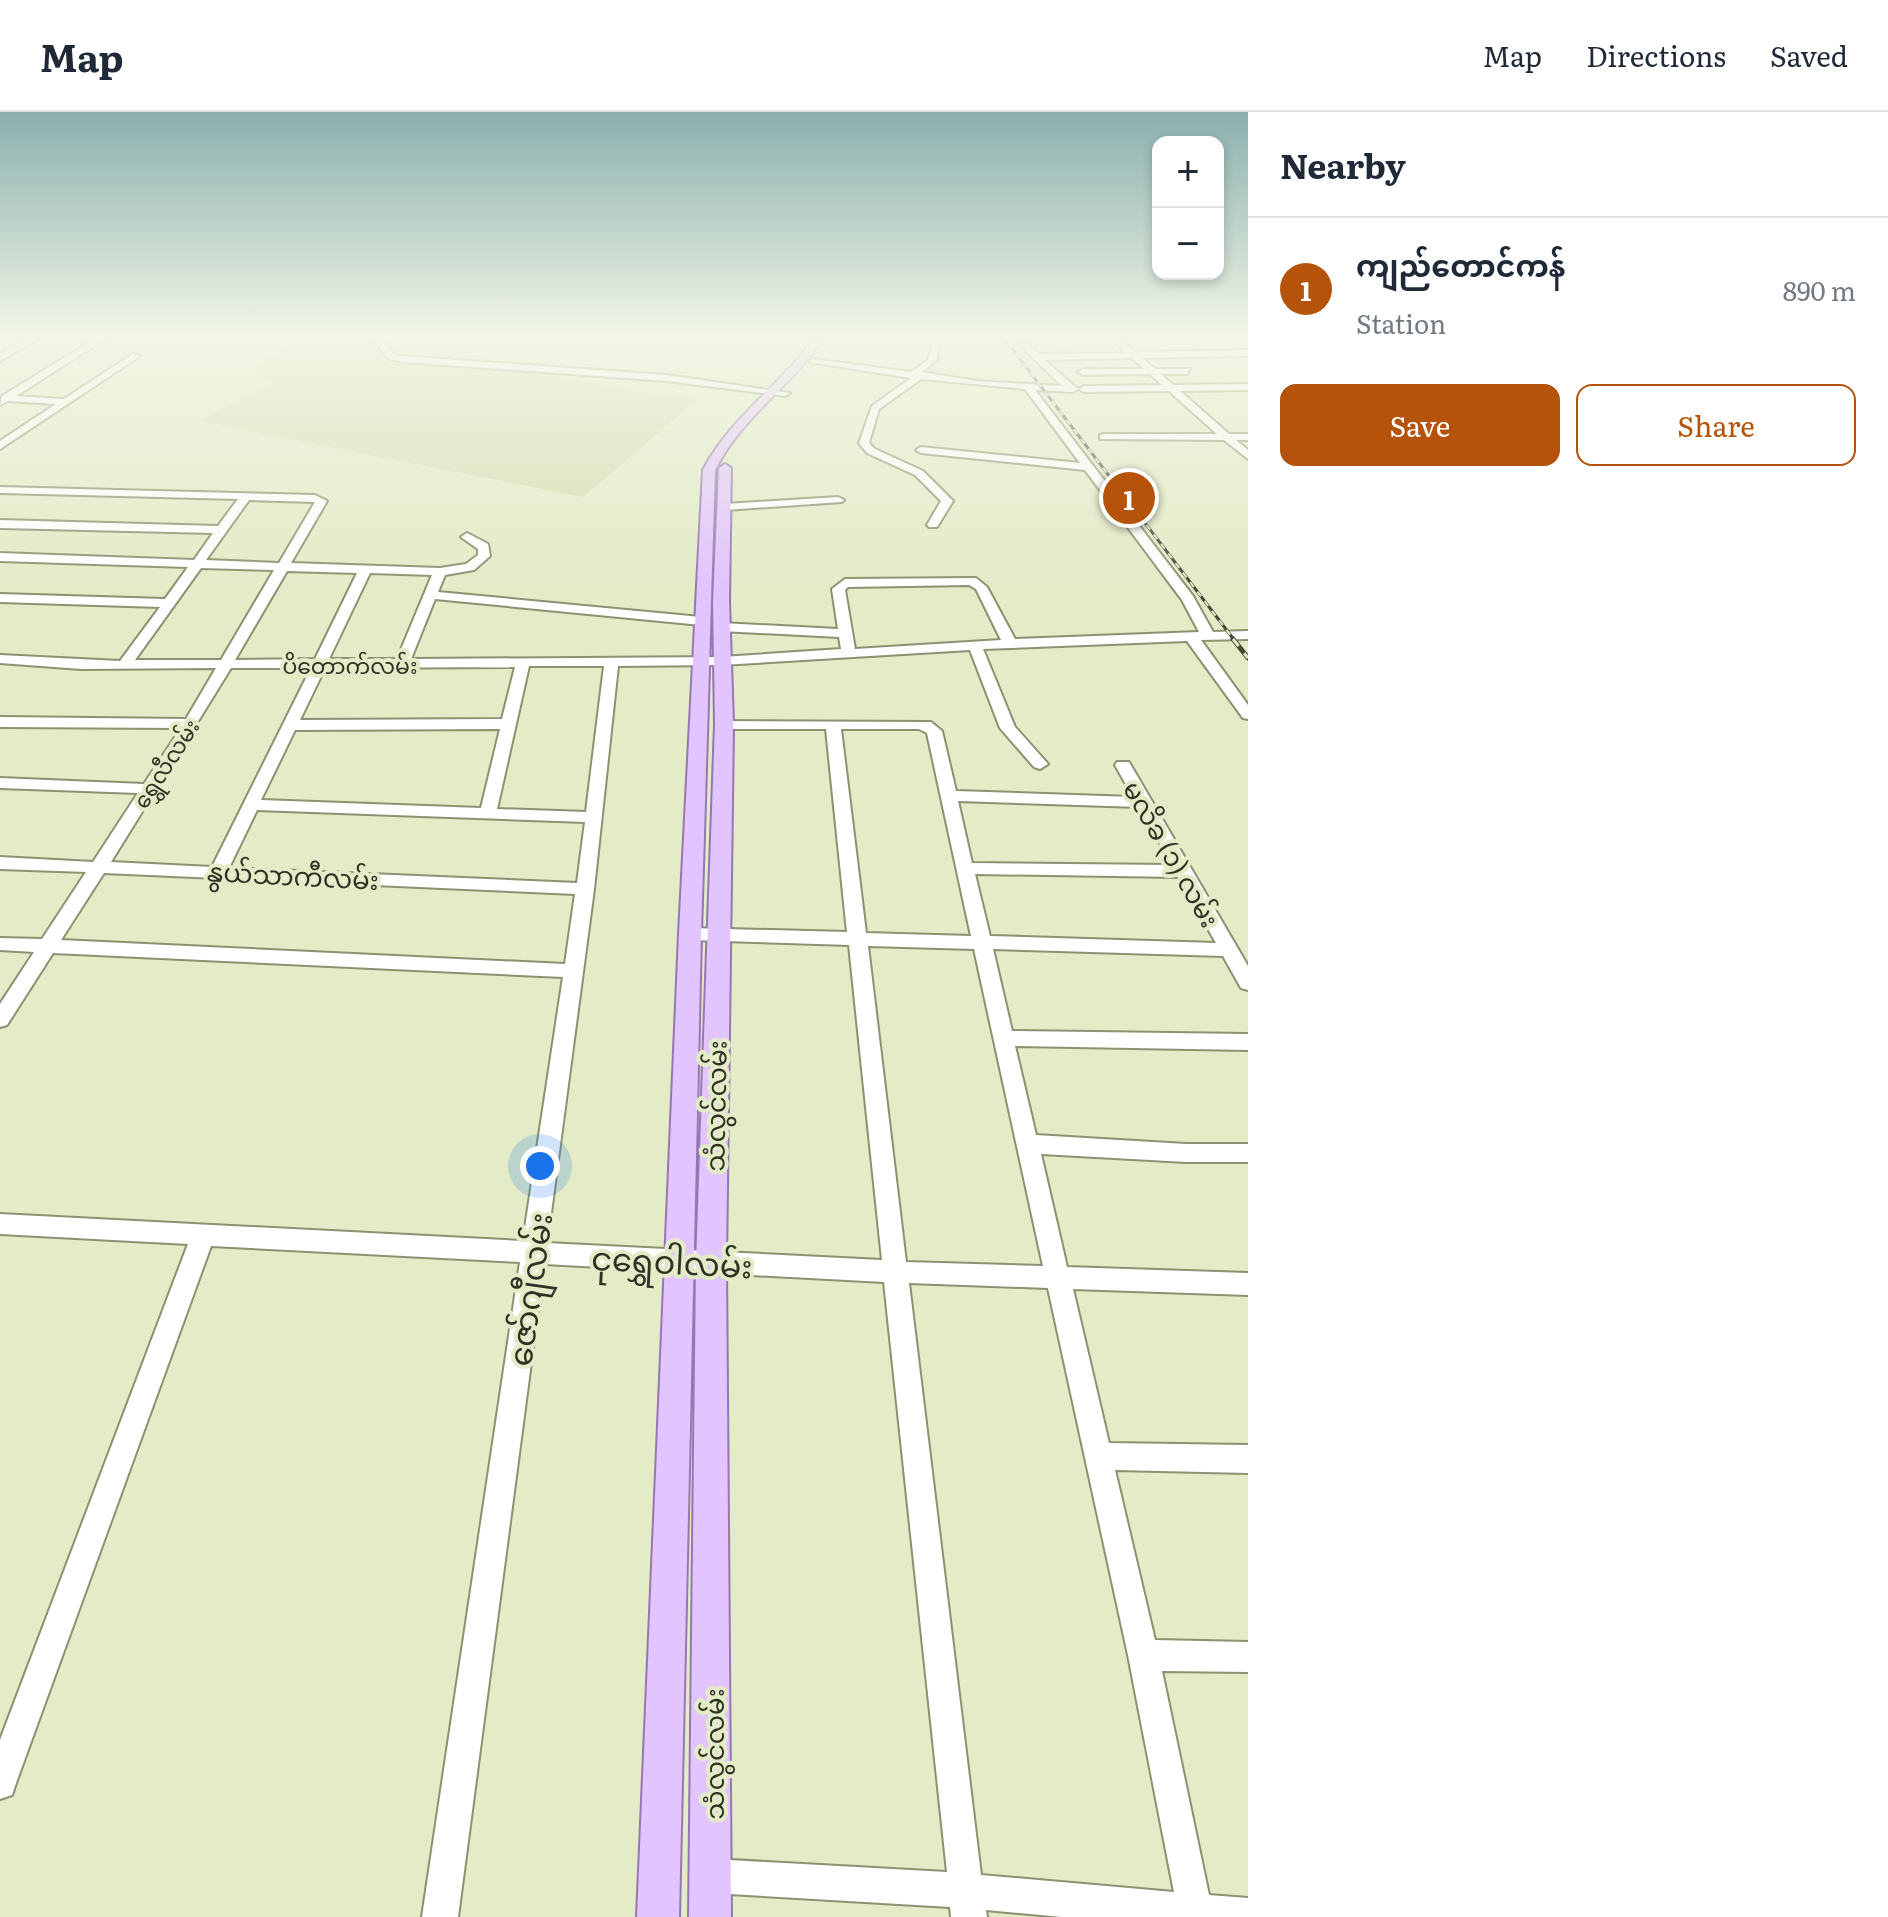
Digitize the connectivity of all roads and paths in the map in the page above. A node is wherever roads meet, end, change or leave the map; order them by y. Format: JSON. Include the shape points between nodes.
{"nodes":[{"id":1,"x":41,"y":418,"type":"edge"},
{"id":2,"x":749,"y":418,"type":"edge"},
{"id":3,"x":759,"y":418,"type":"edge"},
{"id":4,"x":872,"y":418,"type":"edge"},
{"id":5,"x":1052,"y":418,"type":"edge"},
{"id":6,"x":1204,"y":418,"type":"edge"},
{"id":7,"x":1104,"y":437,"type":"dead end"},
{"id":8,"x":1248,"y":437,"type":"edge"},
{"id":9,"x":1226,"y":438,"type":"junction"},
{"id":10,"x":0,"y":446,"type":"edge"},
{"id":11,"x":921,"y":450,"type":"dead end"},
{"id":12,"x":1248,"y":456,"type":"edge"},
{"id":13,"x":1090,"y":467,"type":"junction"},
{"id":14,"x":0,"y":490,"type":"edge"},
{"id":15,"x":47,"y":492,"type":"junction"},
{"id":16,"x":246,"y":496,"type":"junction"},
{"id":17,"x":838,"y":500,"type":"dead end"},
{"id":18,"x":725,"y":507,"type":"junction"},
{"id":19,"x":933,"y":525,"type":"dead end"},
{"id":20,"x":3,"y":527,"type":"edge"},
{"id":21,"x":222,"y":530,"type":"junction"},
{"id":22,"x":467,"y":537,"type":"dead end"},
{"id":23,"x":0,"y":557,"type":"edge"},
{"id":24,"x":199,"y":562,"type":"junction"},
{"id":25,"x":284,"y":564,"type":"junction"},
{"id":26,"x":366,"y":568,"type":"junction"},
{"id":27,"x":440,"y":572,"type":"junction"},
{"id":28,"x":431,"y":595,"type":"junction"},
{"id":29,"x":0,"y":598,"type":"edge"},
{"id":30,"x":169,"y":603,"type":"junction"},
{"id":31,"x":712,"y":603,"type":"junction"},
{"id":32,"x":846,"y":633,"type":"junction"},
{"id":33,"x":1248,"y":635,"type":"edge"},
{"id":34,"x":1208,"y":636,"type":"junction"},
{"id":35,"x":1191,"y":637,"type":"junction"},
{"id":36,"x":1010,"y":643,"type":"junction"},
{"id":37,"x":975,"y":645,"type":"junction"},
{"id":38,"x":849,"y":653,"type":"junction"},
{"id":39,"x":0,"y":659,"type":"edge"},
{"id":40,"x":612,"y":661,"type":"junction"},
{"id":41,"x":711,"y":661,"type":"junction"},
{"id":42,"x":523,"y":662,"type":"junction"},
{"id":43,"x":125,"y":664,"type":"junction"},
{"id":44,"x":227,"y":664,"type":"junction"},
{"id":45,"x":322,"y":664,"type":"junction"},
{"id":46,"x":402,"y":664,"type":"junction"},
{"id":47,"x":1248,"y":715,"type":"edge"},
{"id":48,"x":0,"y":722,"type":"edge"},
{"id":49,"x":191,"y":724,"type":"junction"},
{"id":50,"x":508,"y":724,"type":"junction"},
{"id":51,"x":724,"y":724,"type":"junction"},
{"id":52,"x":833,"y":724,"type":"junction"},
{"id":53,"x":291,"y":725,"type":"junction"},
{"id":54,"x":1040,"y":764,"type":"dead end"},
{"id":55,"x":1123,"y":765,"type":"dead end"},
{"id":56,"x":0,"y":783,"type":"edge"},
{"id":57,"x":147,"y":789,"type":"junction"},
{"id":58,"x":947,"y":796,"type":"junction"},
{"id":59,"x":1143,"y":802,"type":"junction"},
{"id":60,"x":251,"y":805,"type":"junction"},
{"id":61,"x":488,"y":813,"type":"junction"},
{"id":62,"x":593,"y":817,"type":"junction"},
{"id":63,"x":0,"y":863,"type":"edge"},
{"id":64,"x":99,"y":867,"type":"junction"},
{"id":65,"x":963,"y":868,"type":"junction"},
{"id":66,"x":219,"y":871,"type":"junction"},
{"id":67,"x":1183,"y":871,"type":"junction"},
{"id":68,"x":585,"y":889,"type":"junction"},
{"id":69,"x":704,"y":935,"type":"junction"},
{"id":70,"x":857,"y":939,"type":"junction"},
{"id":71,"x":982,"y":943,"type":"junction"},
{"id":72,"x":0,"y":944,"type":"edge"},
{"id":73,"x":47,"y":946,"type":"junction"},
{"id":74,"x":1229,"y":950,"type":"junction"},
{"id":75,"x":573,"y":971,"type":"junction"},
{"id":76,"x":1248,"y":983,"type":"edge"},
{"id":77,"x":0,"y":1020,"type":"edge"},
{"id":78,"x":1003,"y":1038,"type":"junction"},
{"id":79,"x":1248,"y":1042,"type":"edge"},
{"id":80,"x":1029,"y":1144,"type":"junction"},
{"id":81,"x":1248,"y":1153,"type":"edge"},
{"id":82,"x":0,"y":1224,"type":"edge"},
{"id":83,"x":203,"y":1235,"type":"junction"},
{"id":84,"x":533,"y":1252,"type":"junction"},
{"id":85,"x":695,"y":1262,"type":"junction"},
{"id":86,"x":896,"y":1272,"type":"junction"},
{"id":87,"x":1056,"y":1277,"type":"junction"},
{"id":88,"x":1248,"y":1284,"type":"edge"},
{"id":89,"x":1096,"y":1456,"type":"junction"},
{"id":90,"x":1248,"y":1459,"type":"edge"},
{"id":91,"x":1143,"y":1655,"type":"junction"},
{"id":92,"x":1248,"y":1657,"type":"edge"},
{"id":93,"x":0,"y":1783,"type":"edge"},
{"id":94,"x":712,"y":1876,"type":"junction"},
{"id":95,"x":968,"y":1904,"type":"edge"},
{"id":96,"x":1195,"y":1915,"type":"edge"},
{"id":97,"x":1248,"y":1916,"type":"edge"},
{"id":98,"x":440,"y":1917,"type":"edge"},
{"id":99,"x":658,"y":1917,"type":"edge"},
{"id":100,"x":710,"y":1917,"type":"edge"}],
"edges":[{"from":1,"to":10,"type":"street"},
{"from":2,"to":31,"type":"main road","name":"သံလွင်လမ်း","via":[[724,439],[709,470]]},
{"from":3,"to":18,"type":"main road","name":"သံလွင်လမ်း","via":[[729,455]]},
{"from":4,"to":19,"type":"street","via":[[864,443],[871,451],[919,473],[947,501]]},
{"from":5,"to":13,"type":"street"},
{"from":6,"to":9,"type":"street"},
{"from":7,"to":9,"type":"street"},
{"from":8,"to":9,"type":"street"},
{"from":9,"to":12,"type":"street"},
{"from":11,"to":13,"type":"street"},
{"from":13,"to":34,"type":"street","via":[[1197,612]]},
{"from":14,"to":15,"type":"street"},
{"from":15,"to":16,"type":"street"},
{"from":15,"to":20,"type":"street"},
{"from":16,"to":21,"type":"street"},
{"from":16,"to":25,"type":"street","name":"ရွှေလီလမ်း","via":[[321,501]]},
{"from":17,"to":18,"type":"street"},
{"from":18,"to":31,"type":"main road","name":"သံလွင်လမ်း"},
{"from":20,"to":21,"type":"street"},
{"from":21,"to":24,"type":"street"},
{"from":22,"to":27,"type":"street","via":[[484,547],[484,556],[470,567]]},
{"from":23,"to":24,"type":"street"},
{"from":24,"to":25,"type":"street"},
{"from":24,"to":30,"type":"street"},
{"from":25,"to":26,"type":"street"},
{"from":25,"to":44,"type":"street","name":"ရွှေလီလမ်း"},
{"from":26,"to":27,"type":"street"},
{"from":26,"to":45,"type":"street"},
{"from":27,"to":28,"type":"street"},
{"from":28,"to":31,"type":"street"},
{"from":28,"to":46,"type":"street"},
{"from":29,"to":30,"type":"street"},
{"from":30,"to":43,"type":"street"},
{"from":31,"to":32,"type":"street"},
{"from":31,"to":41,"type":"main road","name":"သံလွင်လမ်း"},
{"from":32,"to":36,"type":"street","via":[[840,585],[964,580],[981,587]]},
{"from":32,"to":38,"type":"street"},
{"from":33,"to":34,"type":"street","name":"ပိတောက်လမ်း"},
{"from":34,"to":35,"type":"street","name":"ပိတောက်လမ်း"},
{"from":35,"to":36,"type":"street","name":"ပိတောက်လမ်း"},
{"from":35,"to":47,"type":"street"},
{"from":36,"to":37,"type":"street","name":"ပိတောက်လမ်း"},
{"from":37,"to":38,"type":"street","name":"ပိတောက်လမ်း"},
{"from":37,"to":54,"type":"street","via":[[1008,728]]},
{"from":38,"to":41,"type":"street","name":"ပိတောက်လမ်း"},
{"from":39,"to":43,"type":"street","name":"ပိတောက်လမ်း"},
{"from":40,"to":41,"type":"street","name":"ပိတောက်လမ်း"},
{"from":40,"to":42,"type":"street","name":"ပိတောက်လမ်း"},
{"from":40,"to":62,"type":"street","name":"ဇော်ဂျီလမ်း"},
{"from":41,"to":51,"type":"main road","name":"သံလွင်လမ်း"},
{"from":41,"to":69,"type":"main road","name":"သံလွင်လမ်း"},
{"from":42,"to":46,"type":"street","name":"ပိတောက်လမ်း"},
{"from":42,"to":50,"type":"street"},
{"from":43,"to":44,"type":"street","name":"ပိတောက်လမ်း"},
{"from":44,"to":45,"type":"street","name":"ပိတောက်လမ်း"},
{"from":44,"to":49,"type":"street","name":"ရွှေလီလမ်း"},
{"from":45,"to":46,"type":"street","name":"ပိတောက်လမ်း"},
{"from":45,"to":53,"type":"street"},
{"from":48,"to":49,"type":"street"},
{"from":49,"to":57,"type":"street","name":"ရွှေလီလမ်း"},
{"from":50,"to":53,"type":"street"},
{"from":50,"to":61,"type":"street"},
{"from":51,"to":52,"type":"street"},
{"from":51,"to":69,"type":"main road","name":"သံလွင်လမ်း"},
{"from":52,"to":58,"type":"street","via":[[931,727]]},
{"from":52,"to":70,"type":"street"},
{"from":53,"to":60,"type":"street"},
{"from":55,"to":59,"type":"street","name":"မလိခ (၁) လမ်း"},
{"from":56,"to":57,"type":"street"},
{"from":57,"to":64,"type":"street","name":"ရွှေလီလမ်း"},
{"from":58,"to":59,"type":"street"},
{"from":58,"to":65,"type":"street"},
{"from":59,"to":67,"type":"street","name":"မလိခ (၁) လမ်း"},
{"from":60,"to":61,"type":"street"},
{"from":60,"to":66,"type":"street"},
{"from":61,"to":62,"type":"street"},
{"from":62,"to":68,"type":"street","name":"ဇော်ဂျီလမ်း"},
{"from":63,"to":64,"type":"street","name":"နွယ်သာကီလမ်း"},
{"from":64,"to":66,"type":"street","name":"နွယ်သာကီလမ်း"},
{"from":64,"to":73,"type":"street","name":"ရွှေလီလမ်း"},
{"from":65,"to":67,"type":"street"},
{"from":65,"to":71,"type":"street"},
{"from":66,"to":68,"type":"street","name":"နွယ်သာကီလမ်း"},
{"from":67,"to":74,"type":"street","name":"မလိခ (၁) လမ်း"},
{"from":68,"to":75,"type":"street","name":"ဇော်ဂျီလမ်း"},
{"from":69,"to":70,"type":"street"},
{"from":69,"to":85,"type":"main road","name":"သံလွင်လမ်း"},
{"from":70,"to":71,"type":"street"},
{"from":70,"to":86,"type":"street"},
{"from":71,"to":74,"type":"street"},
{"from":71,"to":78,"type":"street"},
{"from":72,"to":73,"type":"street"},
{"from":73,"to":75,"type":"street"},
{"from":73,"to":77,"type":"street","name":"ရွှေလီလမ်း"},
{"from":74,"to":76,"type":"street","name":"မလိခ (၁) လမ်း"},
{"from":75,"to":84,"type":"street","name":"ဇော်ဂျီလမ်း"},
{"from":78,"to":79,"type":"street"},
{"from":78,"to":80,"type":"street"},
{"from":80,"to":81,"type":"street"},
{"from":80,"to":87,"type":"street"},
{"from":82,"to":83,"type":"street","name":"ငုရွှေဝါလမ်း"},
{"from":83,"to":84,"type":"street","name":"ငုရွှေဝါလမ်း"},
{"from":83,"to":93,"type":"street"},
{"from":84,"to":85,"type":"street","name":"ငုရွှေဝါလမ်း"},
{"from":84,"to":98,"type":"street","name":"ဇော်ဂျီလမ်း"},
{"from":85,"to":86,"type":"street","name":"ငုရွှေဝါလမ်း"},
{"from":85,"to":94,"type":"main road","name":"သံလွင်လမ်း"},
{"from":85,"to":99,"type":"main road","name":"သံလွင်လမ်း"},
{"from":86,"to":87,"type":"street","name":"ငုရွှေဝါလမ်း"},
{"from":86,"to":95,"type":"street"},
{"from":87,"to":88,"type":"street","name":"ငုရွှေဝါလမ်း"},
{"from":87,"to":89,"type":"street"},
{"from":89,"to":90,"type":"street"},
{"from":89,"to":91,"type":"street"},
{"from":91,"to":92,"type":"street"},
{"from":91,"to":96,"type":"street"},
{"from":94,"to":95,"type":"street"},
{"from":94,"to":100,"type":"main road","name":"သံလွင်လမ်း"},
{"from":95,"to":96,"type":"street"},
{"from":96,"to":97,"type":"street"}]}
